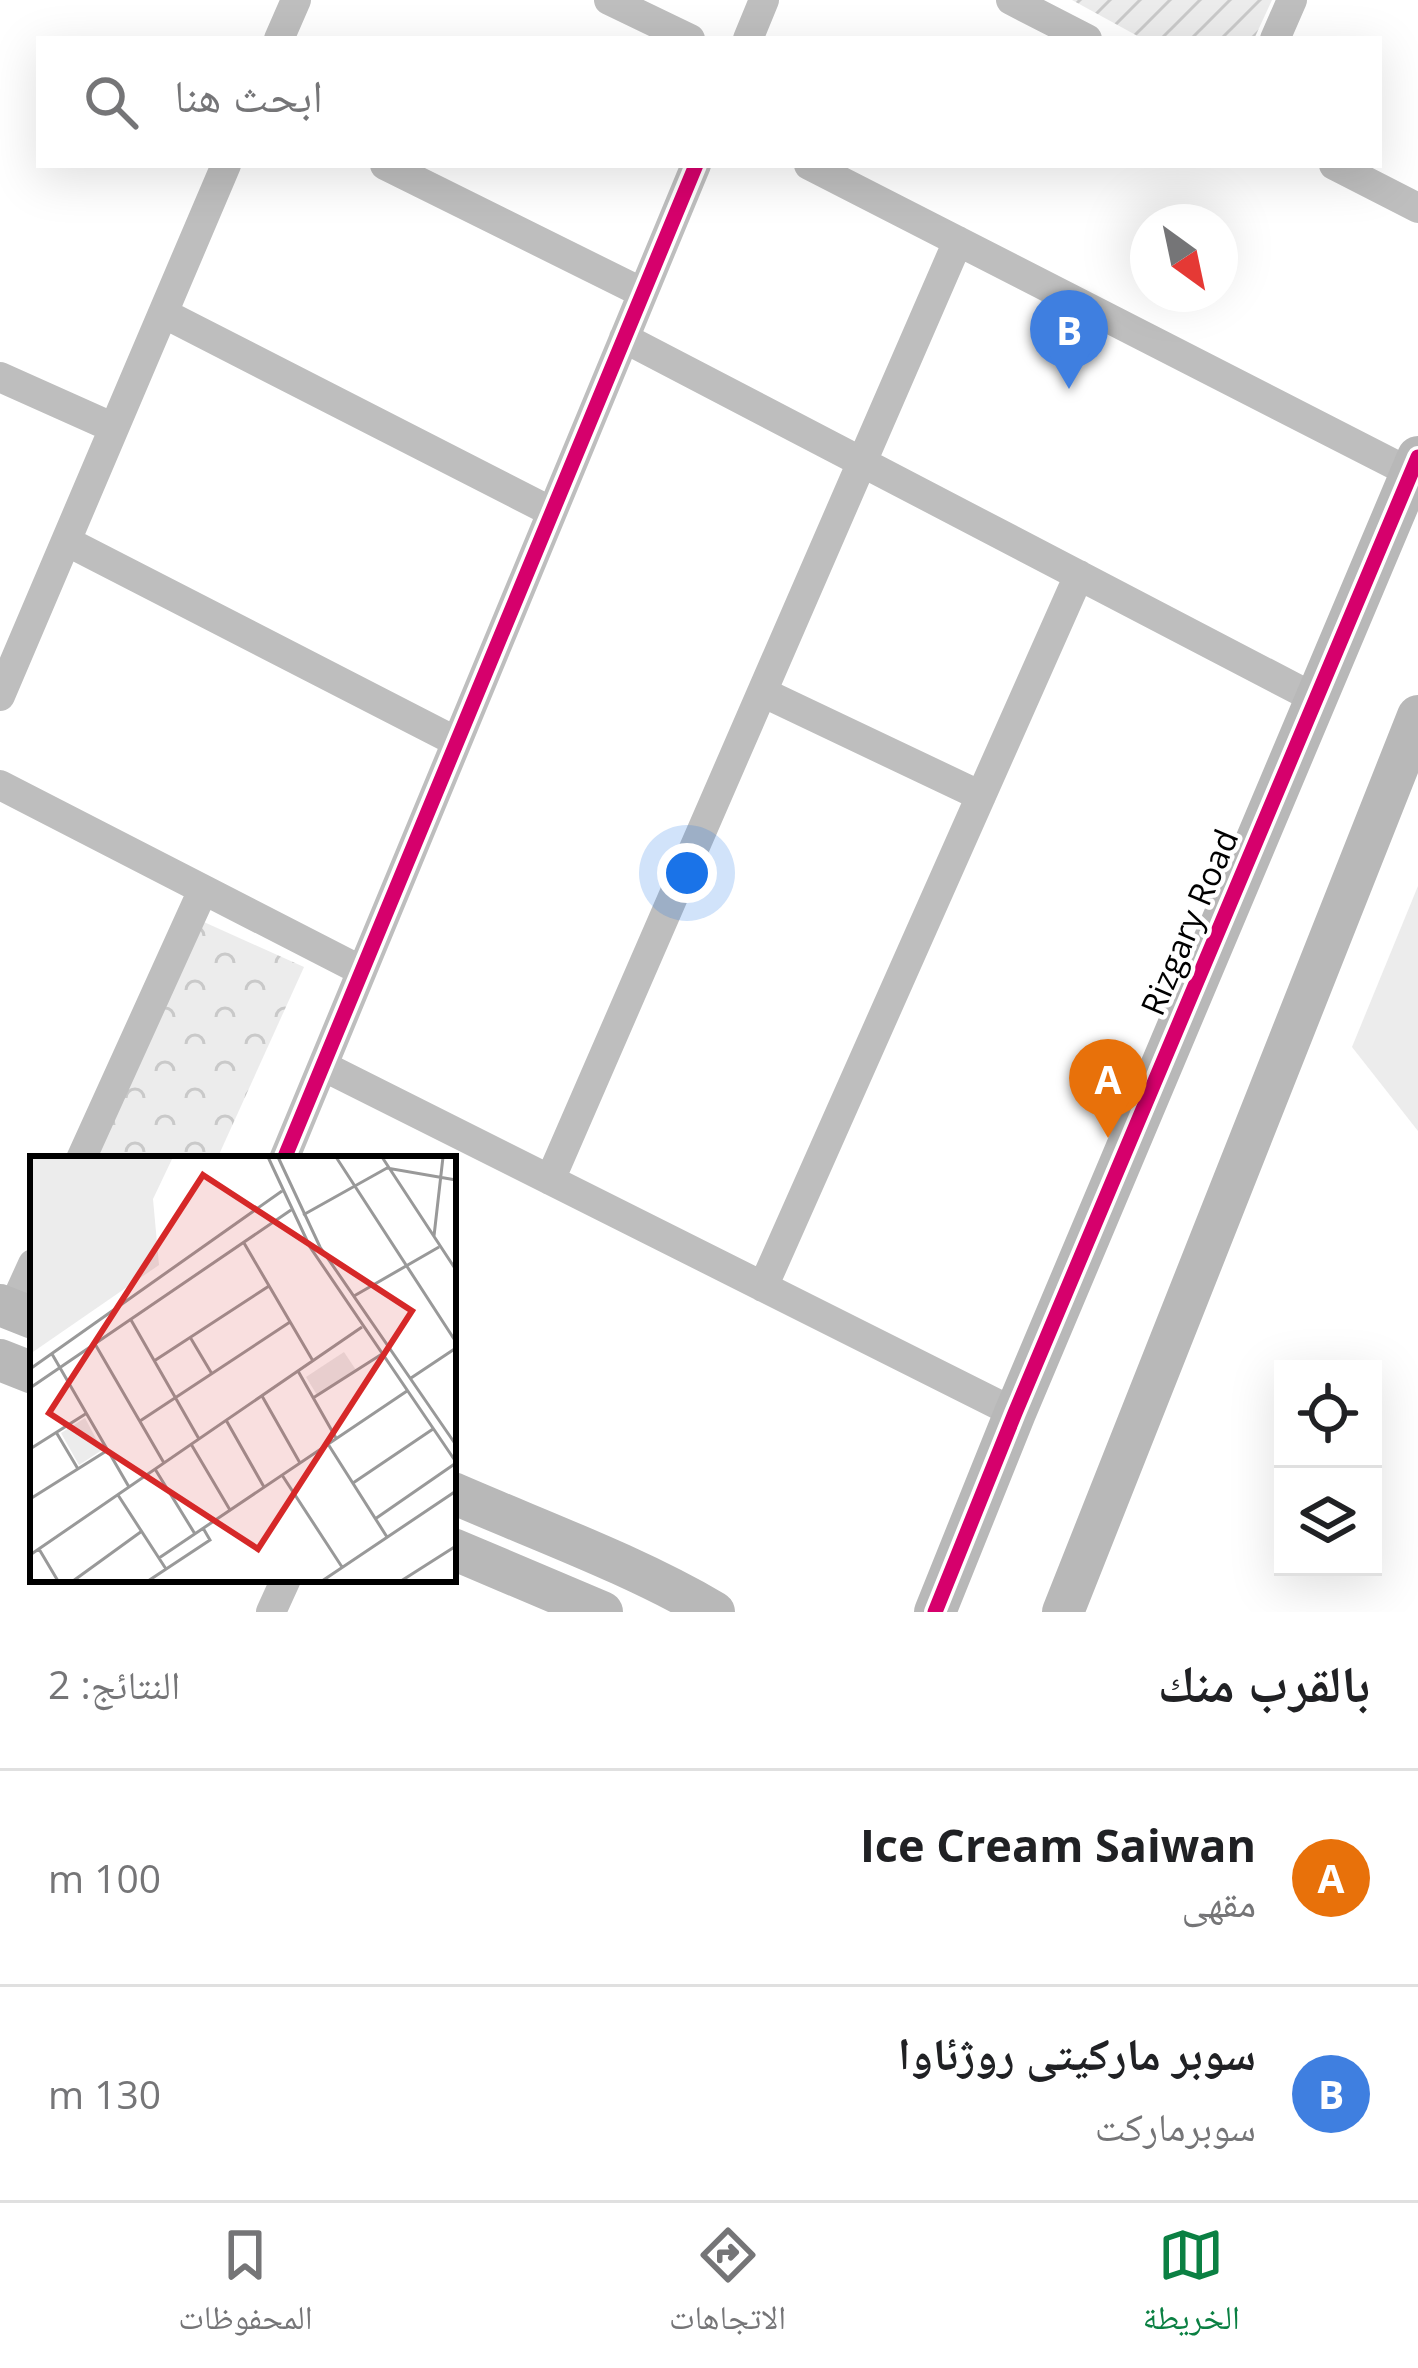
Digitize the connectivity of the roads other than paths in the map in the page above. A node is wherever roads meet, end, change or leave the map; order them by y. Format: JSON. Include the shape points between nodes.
{"nodes":[{"id":1,"x":296,"y":0,"type":"edge"},
{"id":2,"x":609,"y":0,"type":"edge"},
{"id":3,"x":764,"y":0,"type":"edge"},
{"id":4,"x":1292,"y":0,"type":"edge"},
{"id":5,"x":1018,"y":2,"type":"edge"},
{"id":6,"x":280,"y":36,"type":"edge"},
{"id":7,"x":684,"y":36,"type":"edge"},
{"id":8,"x":749,"y":36,"type":"edge"},
{"id":9,"x":1081,"y":36,"type":"edge"},
{"id":10,"x":1276,"y":36,"type":"edge"},
{"id":11,"x":225,"y":168,"type":"edge"},
{"id":12,"x":391,"y":168,"type":"edge"},
{"id":13,"x":695,"y":168,"type":"edge"},
{"id":14,"x":815,"y":168,"type":"edge"},
{"id":15,"x":1340,"y":168,"type":"edge"},
{"id":16,"x":1418,"y":208,"type":"edge"},
{"id":17,"x":958,"y":241,"type":"junction"},
{"id":18,"x":643,"y":292,"type":"junction"},
{"id":19,"x":163,"y":313,"type":"junction"},
{"id":20,"x":624,"y":338,"type":"junction"},
{"id":21,"x":0,"y":377,"type":"edge"},
{"id":22,"x":114,"y":428,"type":"junction"},
{"id":23,"x":862,"y":462,"type":"junction"},
{"id":24,"x":1415,"y":465,"type":"edge"},
{"id":25,"x":552,"y":512,"type":"junction"},
{"id":26,"x":66,"y":541,"type":"junction"},
{"id":27,"x":1079,"y":575,"type":"junction"},
{"id":28,"x":762,"y":692,"type":"junction"},
{"id":29,"x":0,"y":696,"type":"edge"},
{"id":30,"x":1316,"y":699,"type":"junction"},
{"id":31,"x":1418,"y":716,"type":"edge"},
{"id":32,"x":458,"y":742,"type":"junction"},
{"id":33,"x":0,"y":785,"type":"edge"},
{"id":34,"x":981,"y":796,"type":"junction"},
{"id":35,"x":203,"y":890,"type":"junction"},
{"id":36,"x":362,"y":971,"type":"junction"},
{"id":37,"x":323,"y":1066,"type":"junction"},
{"id":38,"x":82,"y":1156,"type":"edge"},
{"id":39,"x":285,"y":1156,"type":"edge"},
{"id":40,"x":550,"y":1180,"type":"junction"},
{"id":41,"x":30,"y":1272,"type":"edge"},
{"id":42,"x":763,"y":1287,"type":"junction"},
{"id":43,"x":15,"y":1311,"type":"edge"},
{"id":44,"x":0,"y":1360,"type":"edge"},
{"id":45,"x":30,"y":1372,"type":"edge"},
{"id":46,"x":1015,"y":1413,"type":"junction"},
{"id":47,"x":456,"y":1494,"type":"edge"},
{"id":48,"x":456,"y":1550,"type":"edge"},
{"id":49,"x":285,"y":1582,"type":"edge"},
{"id":50,"x":271,"y":1612,"type":"edge"},
{"id":51,"x":602,"y":1612,"type":"edge"},
{"id":52,"x":714,"y":1612,"type":"edge"},
{"id":53,"x":935,"y":1612,"type":"edge"},
{"id":54,"x":1063,"y":1612,"type":"edge"}],
"edges":[{"from":1,"to":6,"type":"street"},
{"from":2,"to":7,"type":"street"},
{"from":3,"to":8,"type":"street"},
{"from":4,"to":10,"type":"street"},
{"from":5,"to":9,"type":"street"},
{"from":11,"to":19,"type":"street"},
{"from":12,"to":18,"type":"street"},
{"from":13,"to":18,"type":"street"},
{"from":14,"to":17,"type":"street"},
{"from":15,"to":16,"type":"street"},
{"from":17,"to":23,"type":"street"},
{"from":17,"to":24,"type":"street"},
{"from":18,"to":20,"type":"street"},
{"from":19,"to":22,"type":"street"},
{"from":19,"to":25,"type":"street"},
{"from":20,"to":23,"type":"street"},
{"from":20,"to":25,"type":"street"},
{"from":21,"to":22,"type":"street"},
{"from":22,"to":26,"type":"street"},
{"from":23,"to":27,"type":"street"},
{"from":23,"to":28,"type":"street"},
{"from":24,"to":30,"type":"street","name":"Rizgary Road"},
{"from":25,"to":32,"type":"street"},
{"from":26,"to":29,"type":"street"},
{"from":26,"to":32,"type":"street"},
{"from":27,"to":30,"type":"street"},
{"from":27,"to":34,"type":"street"},
{"from":28,"to":34,"type":"street"},
{"from":28,"to":40,"type":"street"},
{"from":30,"to":46,"type":"street","name":"Rizgary Road"},
{"from":31,"to":54,"type":"street"},
{"from":32,"to":36,"type":"street"},
{"from":33,"to":35,"type":"street"},
{"from":34,"to":42,"type":"street"},
{"from":35,"to":36,"type":"street"},
{"from":35,"to":38,"type":"street"},
{"from":36,"to":37,"type":"street"},
{"from":37,"to":39,"type":"street"},
{"from":37,"to":40,"type":"street"},
{"from":40,"to":42,"type":"street"},
{"from":41,"to":43,"type":"street"},
{"from":42,"to":46,"type":"street"},
{"from":44,"to":45,"type":"street"},
{"from":46,"to":53,"type":"street","name":"Rizgary Road"},
{"from":47,"to":52,"type":"street"},
{"from":48,"to":51,"type":"street"},
{"from":49,"to":50,"type":"street"}]}
